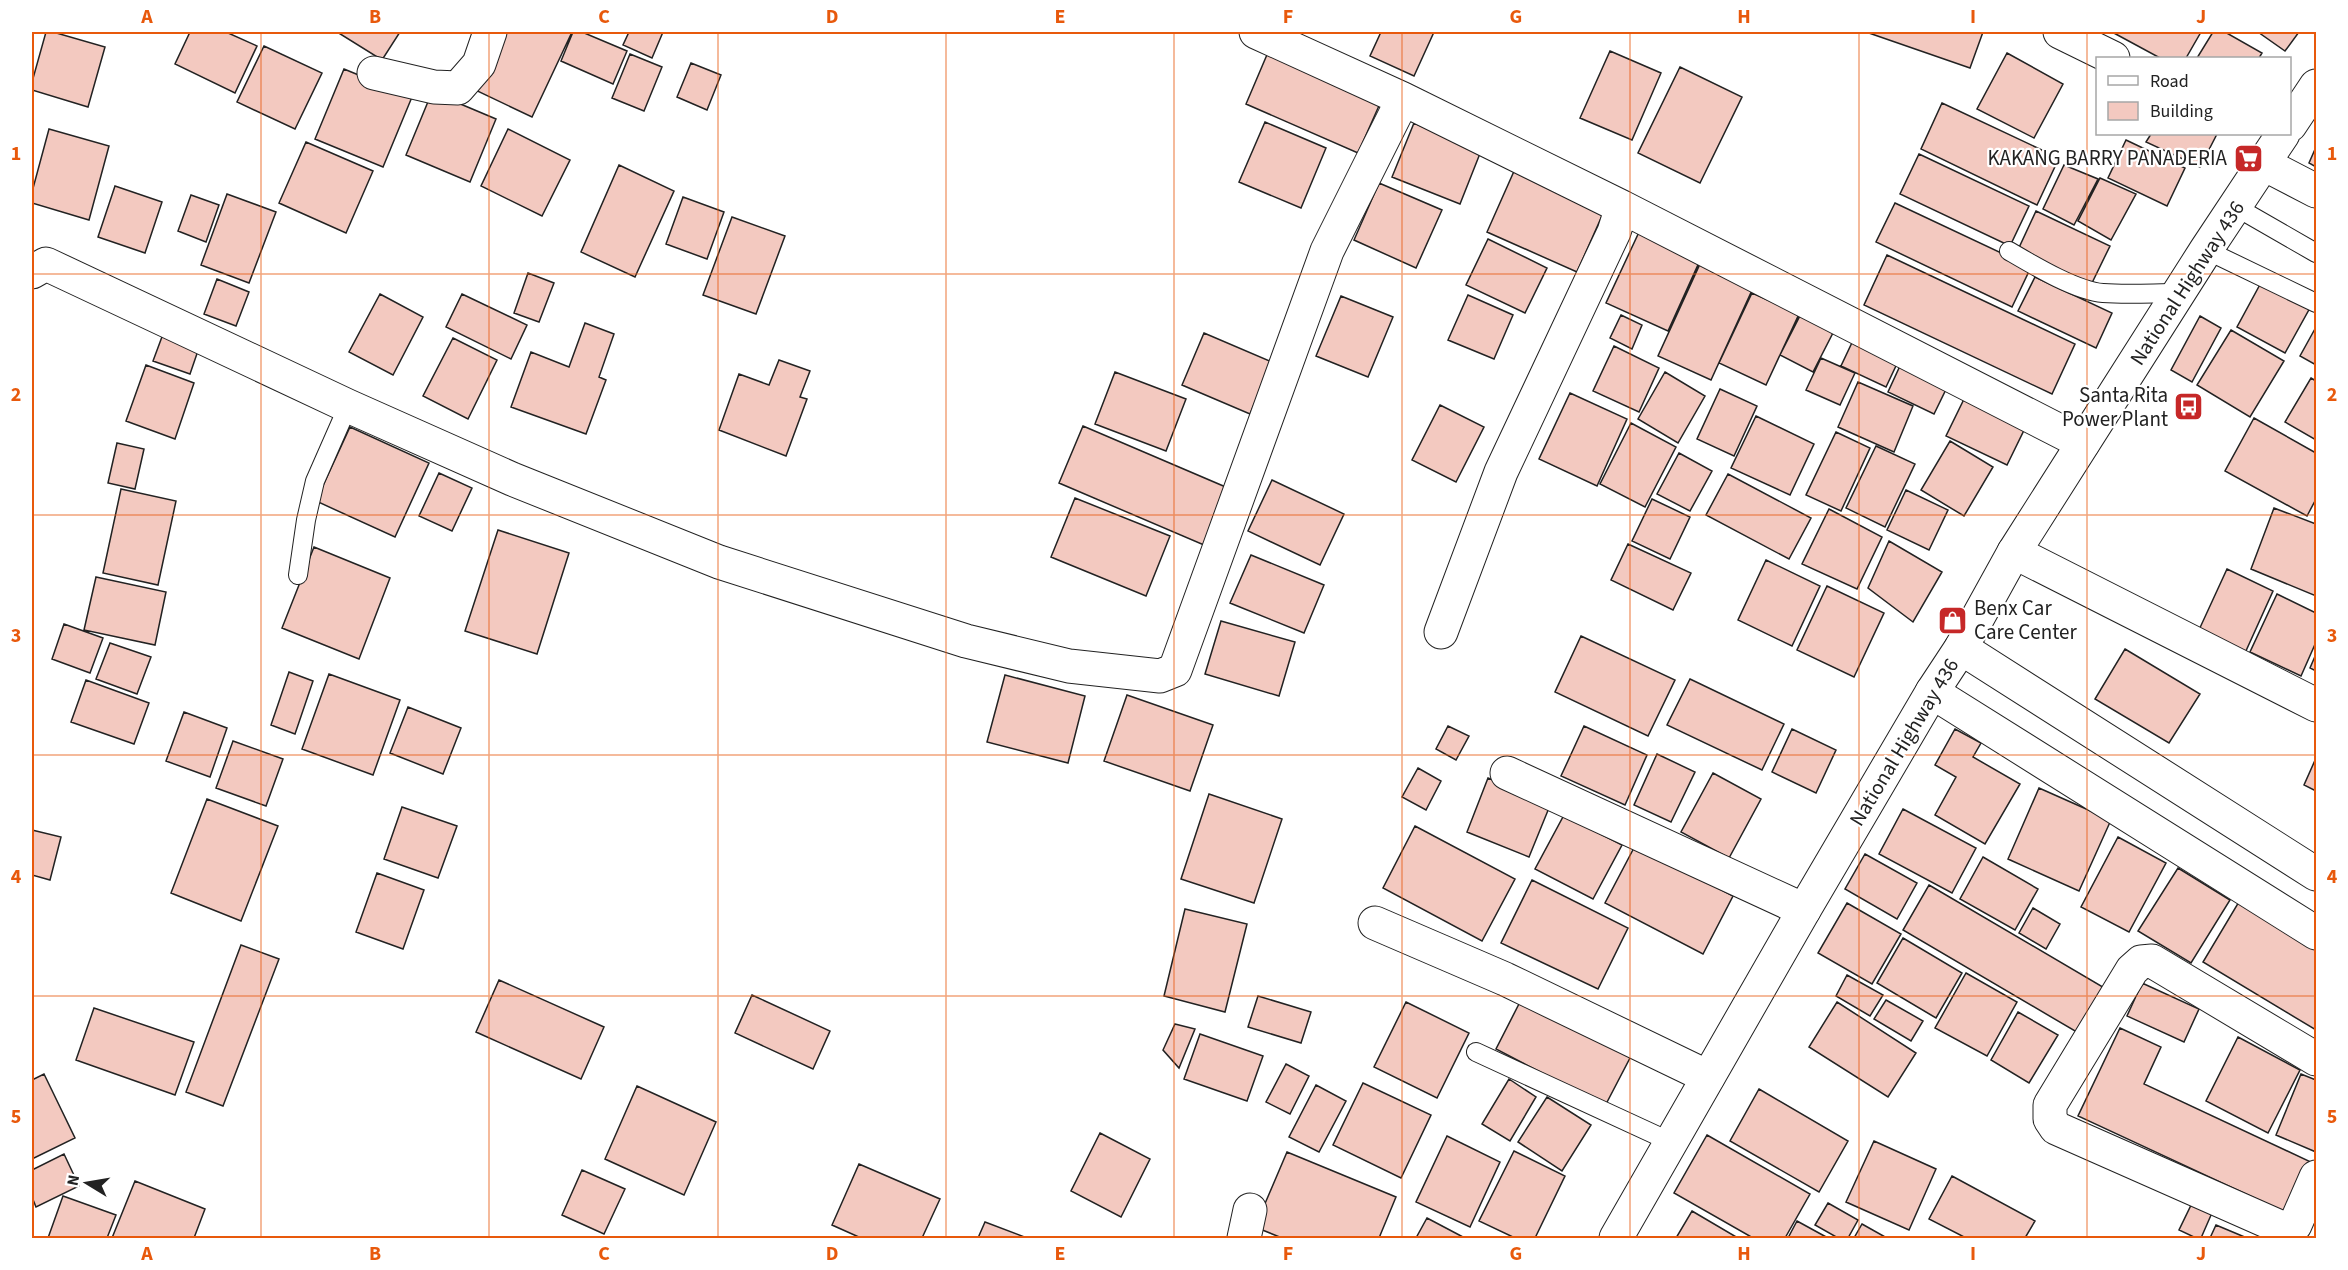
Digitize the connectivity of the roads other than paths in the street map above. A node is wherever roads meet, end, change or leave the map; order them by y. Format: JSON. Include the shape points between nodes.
{"nodes":[{"id":1,"x":490,"y":32,"type":"edge"},
{"id":2,"x":1256,"y":32,"type":"edge"},
{"id":3,"x":2060,"y":32,"type":"edge"},
{"id":4,"x":2111,"y":57,"type":"edge"},
{"id":5,"x":374,"y":73,"type":"dead end"},
{"id":6,"x":2316,"y":86,"type":"edge"},
{"id":7,"x":1403,"y":99,"type":"junction"},
{"id":8,"x":2291,"y":120,"type":"edge"},
{"id":9,"x":2277,"y":139,"type":"edge"},
{"id":10,"x":2316,"y":191,"type":"edge"},
{"id":11,"x":1622,"y":207,"type":"junction"},
{"id":12,"x":2236,"y":207,"type":"junction"},
{"id":13,"x":2206,"y":250,"type":"junction"},
{"id":14,"x":2009,"y":251,"type":"dead end"},
{"id":15,"x":2316,"y":253,"type":"edge"},
{"id":16,"x":32,"y":272,"type":"edge"},
{"id":17,"x":2179,"y":293,"type":"junction"},
{"id":18,"x":2316,"y":303,"type":"edge"},
{"id":19,"x":348,"y":406,"type":"junction"},
{"id":20,"x":2083,"y":443,"type":"junction"},
{"id":21,"x":2014,"y":552,"type":"junction"},
{"id":22,"x":298,"y":575,"type":"dead end"},
{"id":23,"x":1441,"y":632,"type":"dead end"},
{"id":24,"x":1961,"y":648,"type":"junction"},
{"id":25,"x":1932,"y":692,"type":"junction"},
{"id":26,"x":2316,"y":705,"type":"edge"},
{"id":27,"x":1507,"y":773,"type":"dead end"},
{"id":28,"x":2316,"y":874,"type":"edge"},
{"id":29,"x":1804,"y":910,"type":"junction"},
{"id":30,"x":1375,"y":923,"type":"dead end"},
{"id":31,"x":2316,"y":933,"type":"edge"},
{"id":32,"x":1476,"y":1052,"type":"dead end"},
{"id":33,"x":2316,"y":1059,"type":"edge"},
{"id":34,"x":1708,"y":1077,"type":"junction"},
{"id":35,"x":1671,"y":1142,"type":"junction"},
{"id":36,"x":2316,"y":1177,"type":"edge"},
{"id":37,"x":1616,"y":1239,"type":"edge"}],
"edges":[{"from":1,"to":5,"type":"street","via":[[478,64],[458,88],[434,87]]},
{"from":2,"to":7,"type":"street"},
{"from":3,"to":4,"type":"street"},
{"from":6,"to":8,"type":"street","name":"National Highway 436"},
{"from":7,"to":11,"type":"street"},
{"from":7,"to":19,"type":"street","via":[[1327,251],[1175,670],[1160,676],[1069,666],[966,641],[718,562],[512,479]]},
{"from":9,"to":10,"type":"street"},
{"from":9,"to":12,"type":"street","name":"National Highway 436"},
{"from":11,"to":20,"type":"street"},
{"from":11,"to":23,"type":"street","via":[[1614,232],[1501,472]]},
{"from":12,"to":13,"type":"street","name":"National Highway 436"},
{"from":12,"to":15,"type":"lane"},
{"from":13,"to":17,"type":"street","name":"National Highway 436"},
{"from":13,"to":18,"type":"lane"},
{"from":14,"to":17,"type":"lane","via":[[2087,290]]},
{"from":16,"to":19,"type":"street","via":[[46,264]]},
{"from":17,"to":20,"type":"street","name":"National Highway 436"},
{"from":19,"to":22,"type":"lane","via":[[315,481]]},
{"from":20,"to":21,"type":"street","name":"National Highway 436"},
{"from":21,"to":24,"type":"street","name":"National Highway 436"},
{"from":21,"to":26,"type":"street"},
{"from":24,"to":25,"type":"street","name":"National Highway 436"},
{"from":24,"to":28,"type":"street"},
{"from":25,"to":29,"type":"street","name":"National Highway 436"},
{"from":25,"to":31,"type":"street"},
{"from":27,"to":29,"type":"street"},
{"from":29,"to":34,"type":"street","name":"National Highway 436"},
{"from":30,"to":34,"type":"street","via":[[1505,979]]},
{"from":32,"to":35,"type":"lane"},
{"from":33,"to":36,"type":"street","via":[[2152,961],[2141,962],[2132,970],[2050,1105],[2050,1119],[2056,1128],[2280,1227],[2295,1225]]},
{"from":34,"to":35,"type":"street","name":"National Highway 436"},
{"from":35,"to":37,"type":"street","name":"National Highway 436"}]}
